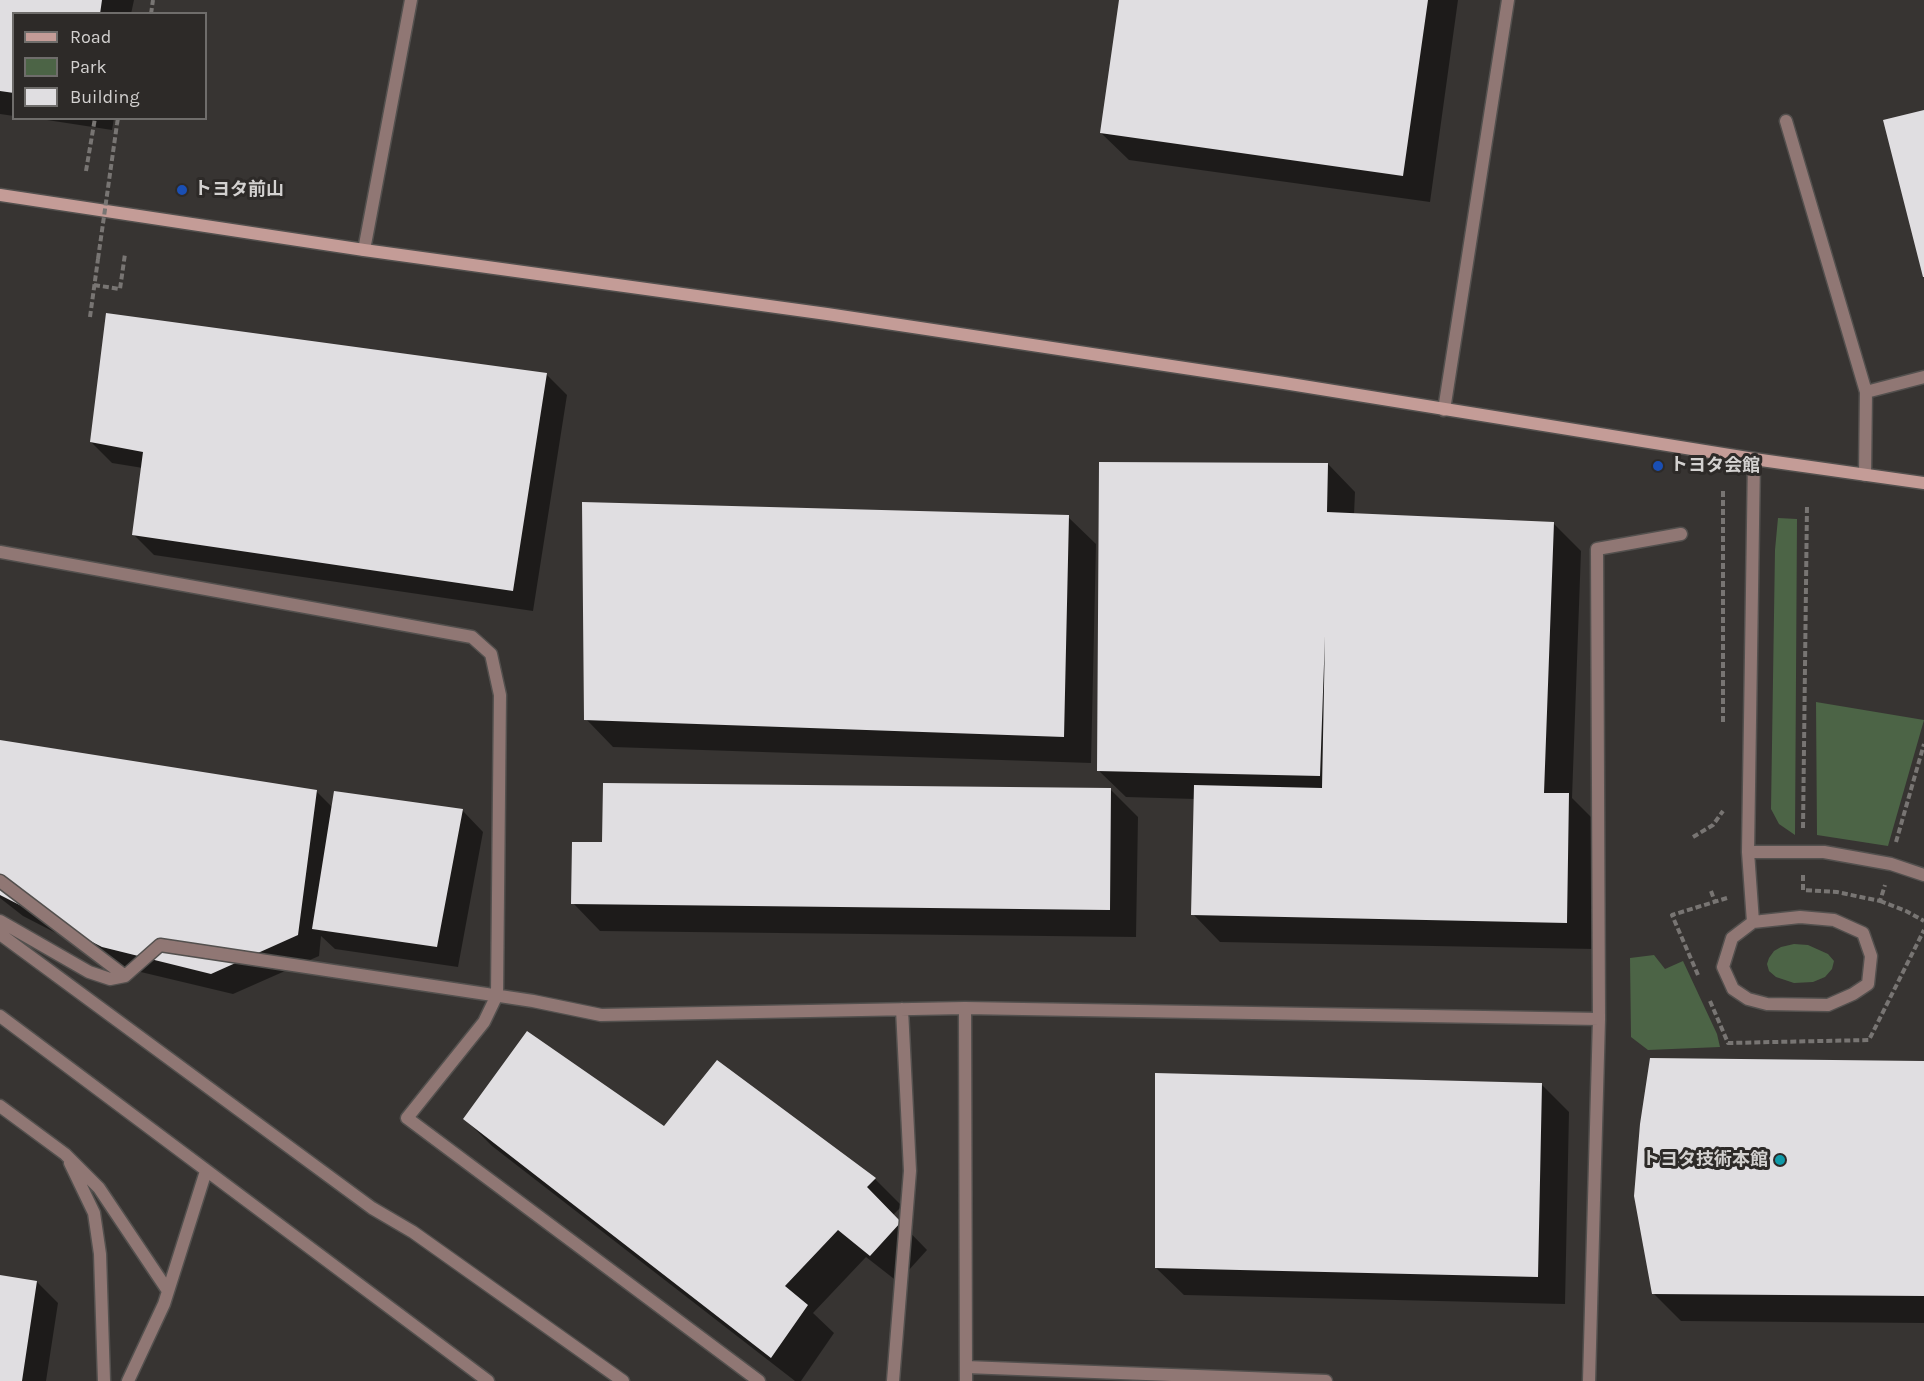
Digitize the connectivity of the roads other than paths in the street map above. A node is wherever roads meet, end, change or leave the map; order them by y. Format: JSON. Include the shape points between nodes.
{"nodes":[{"id":1,"x":411,"y":0,"type":"edge"},
{"id":2,"x":1508,"y":0,"type":"edge"},
{"id":3,"x":1786,"y":121,"type":"dead end"},
{"id":4,"x":0,"y":196,"type":"edge"},
{"id":5,"x":364,"y":250,"type":"junction"},
{"id":6,"x":1924,"y":377,"type":"edge"},
{"id":7,"x":1866,"y":392,"type":"junction"},
{"id":8,"x":1444,"y":410,"type":"junction"},
{"id":9,"x":1754,"y":459,"type":"junction"},
{"id":10,"x":1865,"y":475,"type":"junction"},
{"id":11,"x":1924,"y":483,"type":"edge"},
{"id":12,"x":1681,"y":534,"type":"dead end"},
{"id":13,"x":0,"y":552,"type":"edge"},
{"id":14,"x":1748,"y":852,"type":"junction"},
{"id":15,"x":1924,"y":875,"type":"edge"},
{"id":16,"x":0,"y":881,"type":"edge"},
{"id":17,"x":0,"y":921,"type":"edge"},
{"id":18,"x":1753,"y":922,"type":"junction"},
{"id":19,"x":0,"y":934,"type":"edge"},
{"id":20,"x":126,"y":976,"type":"junction"},
{"id":21,"x":497,"y":995,"type":"junction"},
{"id":22,"x":965,"y":1008,"type":"junction"},
{"id":23,"x":902,"y":1009,"type":"junction"},
{"id":24,"x":0,"y":1016,"type":"edge"},
{"id":25,"x":1599,"y":1019,"type":"junction"},
{"id":26,"x":0,"y":1106,"type":"edge"},
{"id":27,"x":65,"y":1154,"type":"junction"},
{"id":28,"x":206,"y":1171,"type":"junction"},
{"id":29,"x":168,"y":1291,"type":"junction"},
{"id":30,"x":966,"y":1367,"type":"junction"},
{"id":31,"x":1105,"y":1377,"type":"edge"},
{"id":32,"x":104,"y":1381,"type":"edge"},
{"id":33,"x":128,"y":1381,"type":"edge"},
{"id":34,"x":488,"y":1381,"type":"edge"},
{"id":35,"x":623,"y":1381,"type":"edge"},
{"id":36,"x":759,"y":1381,"type":"edge"},
{"id":37,"x":893,"y":1381,"type":"edge"},
{"id":38,"x":966,"y":1381,"type":"edge"},
{"id":39,"x":1326,"y":1381,"type":"edge"},
{"id":40,"x":1589,"y":1381,"type":"edge"}],
"edges":[{"from":1,"to":5,"type":"street"},
{"from":2,"to":8,"type":"street"},
{"from":3,"to":7,"type":"street"},
{"from":4,"to":5,"type":"street"},
{"from":5,"to":8,"type":"street","via":[[827,314]]},
{"from":6,"to":7,"type":"street"},
{"from":7,"to":10,"type":"street"},
{"from":8,"to":9,"type":"street"},
{"from":9,"to":10,"type":"street"},
{"from":9,"to":14,"type":"street"},
{"from":10,"to":11,"type":"street"},
{"from":12,"to":25,"type":"street","via":[[1597,549]]},
{"from":13,"to":21,"type":"street","via":[[472,637],[491,654],[500,694]]},
{"from":14,"to":15,"type":"street","via":[[1824,852],[1891,864]]},
{"from":14,"to":18,"type":"street"},
{"from":16,"to":20,"type":"street"},
{"from":17,"to":20,"type":"street","via":[[89,972],[110,979]]},
{"from":18,"to":18,"type":"street","via":[[1800,917],[1834,920],[1863,933],[1872,956],[1868,984],[1828,1005],[1767,1004],[1748,999],[1733,989],[1724,967],[1732,939]]},
{"from":19,"to":35,"type":"street","via":[[372,1208],[413,1232]]},
{"from":20,"to":21,"type":"street","via":[[159,945]]},
{"from":21,"to":23,"type":"street","via":[[601,1015]]},
{"from":21,"to":36,"type":"street","via":[[484,1022],[407,1118]]},
{"from":22,"to":23,"type":"street"},
{"from":22,"to":25,"type":"street"},
{"from":22,"to":30,"type":"street"},
{"from":23,"to":37,"type":"street","via":[[910,1171]]},
{"from":24,"to":28,"type":"street"},
{"from":25,"to":40,"type":"street"},
{"from":26,"to":27,"type":"street"},
{"from":27,"to":29,"type":"street","via":[[99,1188]]},
{"from":27,"to":32,"type":"street","via":[[94,1213],[100,1254]]},
{"from":28,"to":29,"type":"street"},
{"from":28,"to":34,"type":"street"},
{"from":29,"to":33,"type":"street"},
{"from":30,"to":31,"type":"street"},
{"from":30,"to":38,"type":"street"},
{"from":31,"to":39,"type":"street"}]}
